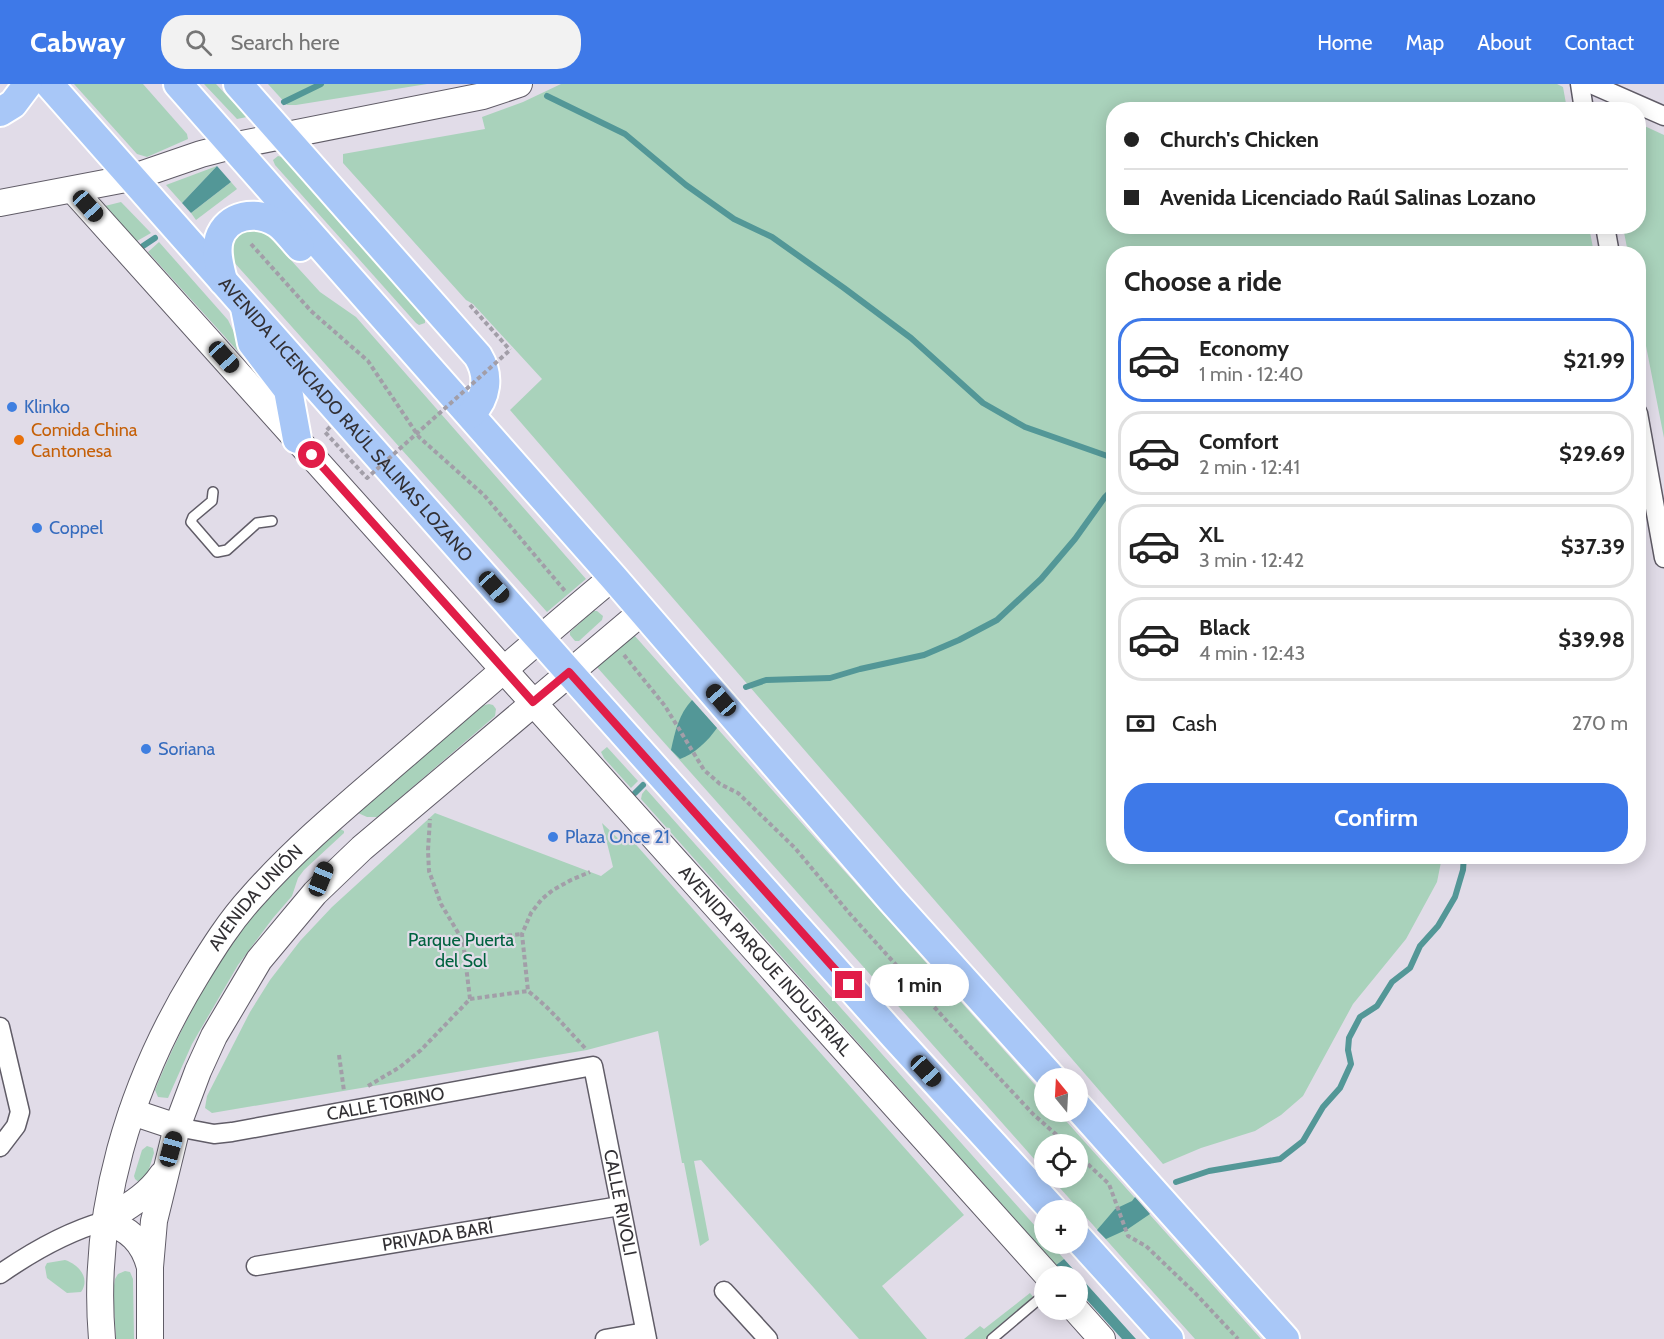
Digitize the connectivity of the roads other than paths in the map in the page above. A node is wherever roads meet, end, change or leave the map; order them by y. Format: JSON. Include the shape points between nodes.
{"nodes":[{"id":1,"x":178,"y":84,"type":"edge"},
{"id":2,"x":238,"y":84,"type":"edge"},
{"id":3,"x":519,"y":84,"type":"edge"},
{"id":4,"x":1580,"y":84,"type":"edge"},
{"id":5,"x":1591,"y":84,"type":"edge"},
{"id":6,"x":31,"y":85,"type":"edge"},
{"id":7,"x":1583,"y":102,"type":"edge"},
{"id":8,"x":1634,"y":102,"type":"edge"},
{"id":9,"x":1646,"y":107,"type":"edge"},
{"id":10,"x":0,"y":112,"type":"edge"},
{"id":11,"x":1663,"y":114,"type":"edge"},
{"id":12,"x":284,"y":136,"type":"junction"},
{"id":13,"x":232,"y":146,"type":"junction"},
{"id":14,"x":131,"y":178,"type":"junction"},
{"id":15,"x":73,"y":190,"type":"junction"},
{"id":16,"x":0,"y":203,"type":"edge"},
{"id":17,"x":224,"y":281,"type":"junction"},
{"id":18,"x":245,"y":306,"type":"junction"},
{"id":19,"x":382,"y":314,"type":"junction"},
{"id":20,"x":471,"y":414,"type":"junction"},
{"id":21,"x":297,"y":439,"type":"junction"},
{"id":22,"x":1646,"y":461,"type":"edge"},
{"id":23,"x":213,"y":492,"type":"dead end"},
{"id":24,"x":1652,"y":498,"type":"edge"},
{"id":25,"x":272,"y":520,"type":"dead end"},
{"id":26,"x":1664,"y":558,"type":"edge"},
{"id":27,"x":614,"y":577,"type":"junction"},
{"id":28,"x":643,"y":610,"type":"junction"},
{"id":29,"x":540,"y":638,"type":"junction"},
{"id":30,"x":504,"y":670,"type":"junction"},
{"id":31,"x":569,"y":672,"type":"junction"},
{"id":32,"x":533,"y":702,"type":"junction"},
{"id":33,"x":340,"y":811,"type":"junction"},
{"id":34,"x":399,"y":816,"type":"junction"},
{"id":35,"x":315,"y":893,"type":"junction"},
{"id":36,"x":0,"y":1027,"type":"edge"},
{"id":37,"x":590,"y":1058,"type":"joint"},
{"id":38,"x":1043,"y":1068,"type":"edge"},
{"id":39,"x":132,"y":1112,"type":"junction"},
{"id":40,"x":1088,"y":1118,"type":"edge"},
{"id":41,"x":177,"y":1126,"type":"junction"},
{"id":42,"x":5,"y":1141,"type":"edge"},
{"id":43,"x":165,"y":1171,"type":"junction"},
{"id":44,"x":1044,"y":1200,"type":"edge"},
{"id":45,"x":620,"y":1206,"type":"junction"},
{"id":46,"x":105,"y":1221,"type":"junction"},
{"id":47,"x":1088,"y":1249,"type":"edge"},
{"id":48,"x":256,"y":1266,"type":"dead end"},
{"id":49,"x":1039,"y":1266,"type":"edge"},
{"id":50,"x":150,"y":1268,"type":"junction"},
{"id":51,"x":0,"y":1274,"type":"edge"},
{"id":52,"x":724,"y":1291,"type":"dead end"},
{"id":53,"x":1034,"y":1303,"type":"edge"},
{"id":54,"x":1085,"y":1320,"type":"edge"},
{"id":55,"x":646,"y":1335,"type":"edge"},
{"id":56,"x":102,"y":1339,"type":"edge"},
{"id":57,"x":150,"y":1339,"type":"edge"},
{"id":58,"x":605,"y":1339,"type":"edge"},
{"id":59,"x":768,"y":1339,"type":"edge"},
{"id":60,"x":992,"y":1339,"type":"edge"},
{"id":61,"x":1102,"y":1339,"type":"edge"},
{"id":62,"x":1168,"y":1339,"type":"edge"},
{"id":63,"x":1286,"y":1339,"type":"edge"}],
"edges":[{"from":1,"to":13,"type":"main road"},
{"from":2,"to":12,"type":"main road"},
{"from":3,"to":12,"type":"street","via":[[483,96]]},
{"from":4,"to":7,"type":"street"},
{"from":5,"to":8,"type":"street"},
{"from":6,"to":10,"type":"main road"},
{"from":6,"to":14,"type":"main road","name":"AVENIDA LICENCIADO RAÚL SALINAS LOZANO"},
{"from":9,"to":11,"type":"street"},
{"from":12,"to":13,"type":"street"},
{"from":12,"to":20,"type":"main road","via":[[478,356],[486,382],[480,404]]},
{"from":13,"to":14,"type":"street"},
{"from":13,"to":19,"type":"main road"},
{"from":14,"to":15,"type":"street"},
{"from":14,"to":17,"type":"main road","name":"AVENIDA LICENCIADO RAÚL SALINAS LOZANO"},
{"from":15,"to":16,"type":"street"},
{"from":15,"to":21,"type":"street","name":"AVENIDA PARQUE INDUSTRIAL"},
{"from":17,"to":18,"type":"main road","name":"AVENIDA LICENCIADO RAÚL SALINAS LOZANO"},
{"from":17,"to":19,"type":"main road","via":[[218,259],[224,230],[243,216],[266,218],[279,224],[321,271],[350,295]]},
{"from":18,"to":21,"type":"main road","via":[[252,343],[288,390]]},
{"from":18,"to":29,"type":"main road","name":"AVENIDA LICENCIADO RAÚL SALINAS LOZANO"},
{"from":19,"to":20,"type":"main road"},
{"from":20,"to":27,"type":"main road"},
{"from":21,"to":30,"type":"street","name":"AVENIDA PARQUE INDUSTRIAL"},
{"from":22,"to":24,"type":"street"},
{"from":23,"to":25,"type":"lane","via":[[212,501],[191,522],[217,552],[227,550],[257,523]]},
{"from":24,"to":26,"type":"street"},
{"from":27,"to":28,"type":"main road"},
{"from":27,"to":29,"type":"street","name":"AVENIDA UNIÓN"},
{"from":28,"to":31,"type":"street"},
{"from":28,"to":38,"type":"main road"},
{"from":29,"to":30,"type":"street","name":"AVENIDA UNIÓN"},
{"from":29,"to":31,"type":"main road","name":"AVENIDA LICENCIADO RAÚL SALINAS LOZANO"},
{"from":30,"to":32,"type":"street","name":"AVENIDA PARQUE INDUSTRIAL"},
{"from":30,"to":33,"type":"street","name":"AVENIDA UNIÓN"},
{"from":31,"to":32,"type":"street"},
{"from":31,"to":44,"type":"main road","name":"AVENIDA LICENCIADO RAÚL SALINAS LOZANO"},
{"from":32,"to":34,"type":"street"},
{"from":32,"to":49,"type":"street","name":"AVENIDA PARQUE INDUSTRIAL"},
{"from":33,"to":34,"type":"street","via":[[372,823]]},
{"from":33,"to":35,"type":"street","via":[[350,837],[345,848],[326,866]]},
{"from":33,"to":39,"type":"street","name":"AVENIDA UNIÓN","via":[[251,897],[228,927],[159,1043]]},
{"from":34,"to":35,"type":"street"},
{"from":35,"to":41,"type":"street","via":[[259,960],[238,994],[198,1071]]},
{"from":36,"to":42,"type":"street","via":[[20,1112]]},
{"from":37,"to":41,"type":"street","name":"CALLE TORINO","via":[[232,1132],[214,1134]]},
{"from":37,"to":45,"type":"street","name":"CALLE RIVOLI"},
{"from":39,"to":41,"type":"street"},
{"from":39,"to":46,"type":"street","name":"AVENIDA UNIÓN"},
{"from":40,"to":63,"type":"main road"},
{"from":41,"to":43,"type":"street"},
{"from":43,"to":46,"type":"street","via":[[144,1197]]},
{"from":43,"to":50,"type":"street","via":[[153,1221]]},
{"from":45,"to":48,"type":"street","name":"PRIVADA BARÍ"},
{"from":45,"to":55,"type":"street","name":"CALLE RIVOLI"},
{"from":46,"to":50,"type":"street","via":[[137,1238]]},
{"from":46,"to":51,"type":"street","via":[[50,1242]]},
{"from":46,"to":56,"type":"street","name":"AVENIDA UNIÓN"},
{"from":47,"to":62,"type":"main road"},
{"from":50,"to":57,"type":"street"},
{"from":52,"to":59,"type":"street"},
{"from":53,"to":60,"type":"lane"},
{"from":54,"to":61,"type":"street"},
{"from":55,"to":58,"type":"street"}]}
